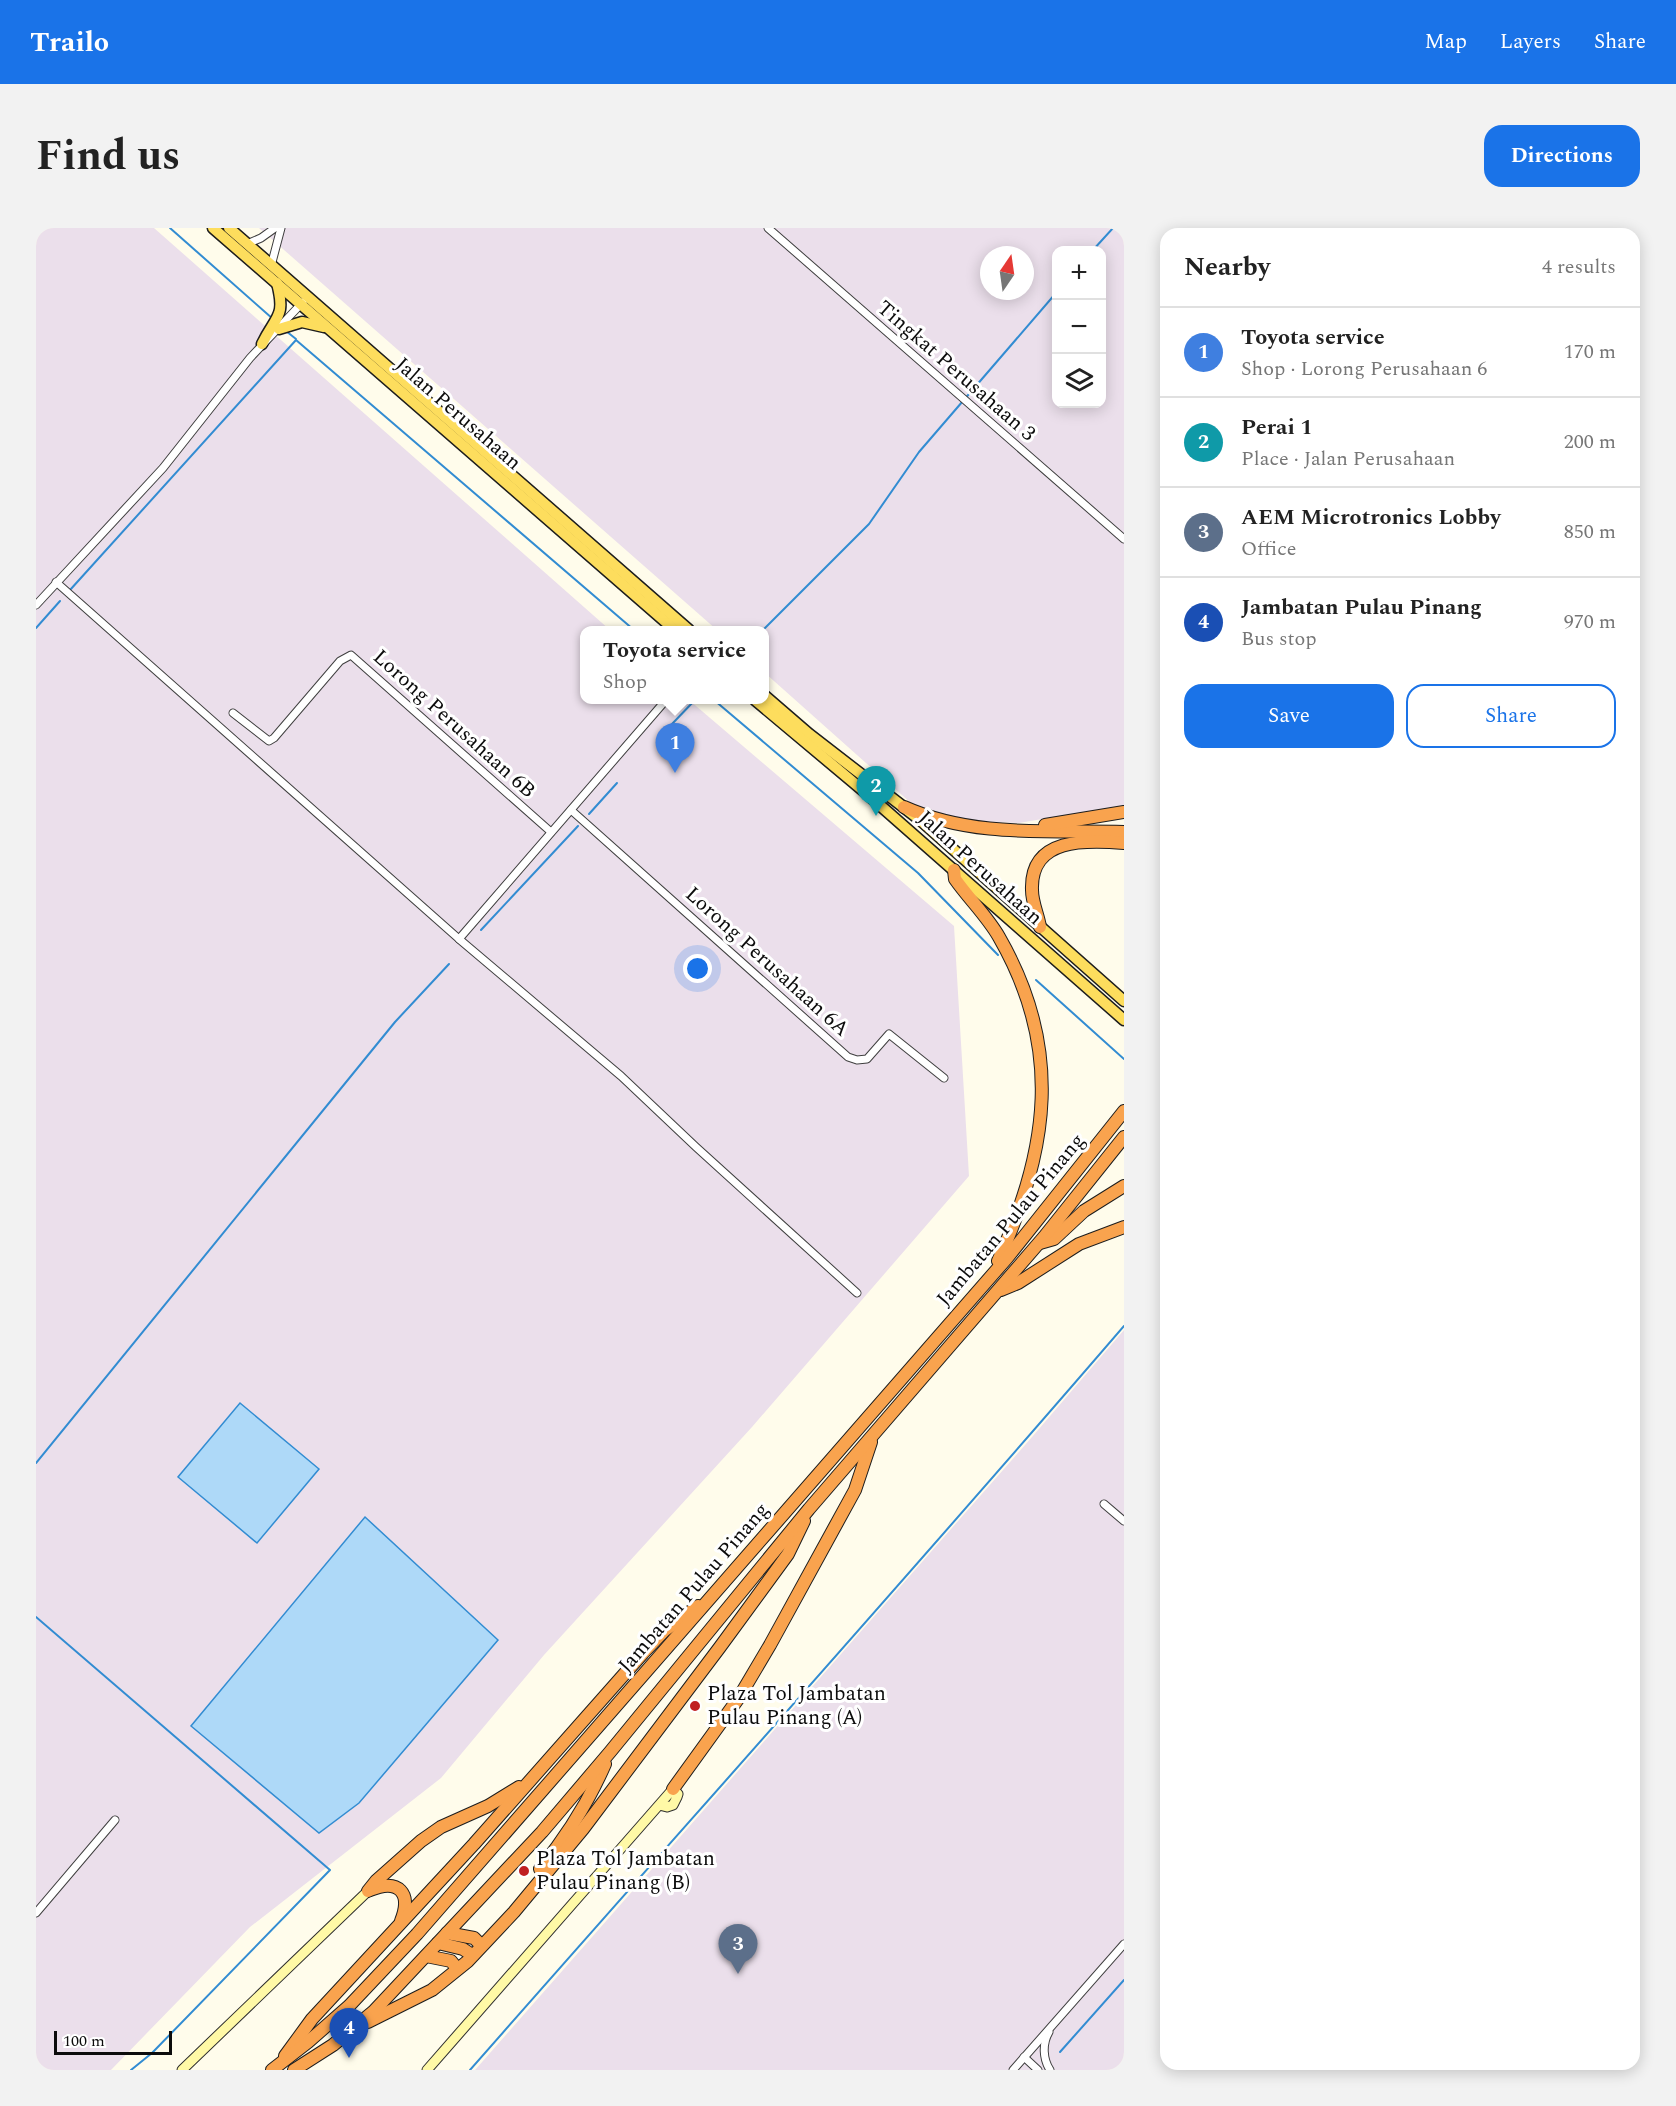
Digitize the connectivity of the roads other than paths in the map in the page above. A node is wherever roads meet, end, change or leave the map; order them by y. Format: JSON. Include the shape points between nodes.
{"nodes":[{"id":1,"x":213,"y":228,"type":"edge"},
{"id":2,"x":229,"y":228,"type":"edge"},
{"id":3,"x":281,"y":228,"type":"edge"},
{"id":4,"x":768,"y":228,"type":"edge"},
{"id":5,"x":270,"y":229,"type":"edge"},
{"id":6,"x":247,"y":244,"type":"junction"},
{"id":7,"x":271,"y":266,"type":"junction"},
{"id":8,"x":277,"y":283,"type":"junction"},
{"id":9,"x":304,"y":301,"type":"junction"},
{"id":10,"x":287,"y":318,"type":"junction"},
{"id":11,"x":275,"y":329,"type":"junction"},
{"id":12,"x":330,"y":330,"type":"junction"},
{"id":13,"x":262,"y":344,"type":"joint"},
{"id":14,"x":1124,"y":538,"type":"edge"},
{"id":15,"x":56,"y":582,"type":"junction"},
{"id":16,"x":36,"y":605,"type":"edge"},
{"id":17,"x":670,"y":626,"type":"edge"},
{"id":18,"x":684,"y":626,"type":"edge"},
{"id":19,"x":769,"y":699,"type":"edge"},
{"id":20,"x":662,"y":704,"type":"edge"},
{"id":21,"x":761,"y":704,"type":"edge"},
{"id":22,"x":234,"y":713,"type":"dead end"},
{"id":23,"x":904,"y":807,"type":"junction"},
{"id":24,"x":571,"y":810,"type":"junction"},
{"id":25,"x":1124,"y":812,"type":"edge"},
{"id":26,"x":1027,"y":830,"type":"junction"},
{"id":27,"x":550,"y":832,"type":"junction"},
{"id":28,"x":1124,"y":832,"type":"edge"},
{"id":29,"x":1124,"y":843,"type":"edge"},
{"id":30,"x":954,"y":870,"type":"junction"},
{"id":31,"x":1043,"y":930,"type":"junction"},
{"id":32,"x":459,"y":939,"type":"junction"},
{"id":33,"x":1124,"y":1001,"type":"edge"},
{"id":34,"x":1124,"y":1020,"type":"edge"},
{"id":35,"x":944,"y":1078,"type":"dead end"},
{"id":36,"x":1124,"y":1111,"type":"edge"},
{"id":37,"x":1124,"y":1137,"type":"edge"},
{"id":38,"x":1124,"y":1186,"type":"edge"},
{"id":39,"x":1124,"y":1227,"type":"edge"},
{"id":40,"x":1040,"y":1243,"type":"junction"},
{"id":41,"x":991,"y":1276,"type":"junction"},
{"id":42,"x":1000,"y":1290,"type":"junction"},
{"id":43,"x":856,"y":1293,"type":"dead end"},
{"id":44,"x":872,"y":1437,"type":"junction"},
{"id":45,"x":1104,"y":1504,"type":"dead end"},
{"id":46,"x":809,"y":1509,"type":"junction"},
{"id":47,"x":1124,"y":1521,"type":"edge"},
{"id":48,"x":716,"y":1593,"type":"junction"},
{"id":49,"x":610,"y":1752,"type":"junction"},
{"id":50,"x":526,"y":1784,"type":"junction"},
{"id":51,"x":673,"y":1789,"type":"joint"},
{"id":52,"x":115,"y":1820,"type":"dead end"},
{"id":53,"x":368,"y":1891,"type":"junction"},
{"id":54,"x":36,"y":1913,"type":"edge"},
{"id":55,"x":401,"y":1923,"type":"junction"},
{"id":56,"x":447,"y":1933,"type":"junction"},
{"id":57,"x":438,"y":1943,"type":"junction"},
{"id":58,"x":479,"y":1943,"type":"junction"},
{"id":59,"x":1124,"y":1944,"type":"edge"},
{"id":60,"x":469,"y":1953,"type":"junction"},
{"id":61,"x":426,"y":1956,"type":"junction"},
{"id":62,"x":455,"y":1966,"type":"junction"},
{"id":63,"x":373,"y":2012,"type":"junction"},
{"id":64,"x":1053,"y":2025,"type":"junction"},
{"id":65,"x":353,"y":2030,"type":"junction"},
{"id":66,"x":1024,"y":2058,"type":"junction"},
{"id":67,"x":275,"y":2068,"type":"edge"},
{"id":68,"x":182,"y":2070,"type":"edge"},
{"id":69,"x":294,"y":2070,"type":"edge"},
{"id":70,"x":427,"y":2070,"type":"edge"},
{"id":71,"x":1013,"y":2070,"type":"edge"},
{"id":72,"x":1038,"y":2070,"type":"edge"},
{"id":73,"x":1050,"y":2070,"type":"edge"}],
"edges":[{"from":1,"to":8,"type":"main road","name":"Jalan Perusahaan"},
{"from":2,"to":6,"type":"main road","name":"Jalan Perusahaan"},
{"from":3,"to":7,"type":"street"},
{"from":4,"to":14,"type":"street","name":"Tingkat Perusahaan 3"},
{"from":5,"to":6,"type":"street"},
{"from":6,"to":7,"type":"main road","name":"Jalan Perusahaan"},
{"from":7,"to":9,"type":"main road","name":"Jalan Perusahaan"},
{"from":8,"to":9,"type":"main road","name":"Jalan Perusahaan"},
{"from":8,"to":10,"type":"main road"},
{"from":9,"to":10,"type":"street"},
{"from":9,"to":12,"type":"main road","name":"Jalan Perusahaan"},
{"from":9,"to":18,"type":"main road","name":"Jalan Perusahaan"},
{"from":10,"to":11,"type":"main road"},
{"from":10,"to":11,"type":"main road"},
{"from":10,"to":12,"type":"main road"},
{"from":11,"to":13,"type":"main road"},
{"from":12,"to":17,"type":"main road","name":"Jalan Perusahaan"},
{"from":13,"to":15,"type":"street","via":[[163,468]]},
{"from":15,"to":16,"type":"street"},
{"from":15,"to":32,"type":"street"},
{"from":19,"to":23,"type":"main road","name":"Jalan Perusahaan"},
{"from":20,"to":24,"type":"street"},
{"from":21,"to":30,"type":"main road","name":"Jalan Perusahaan"},
{"from":22,"to":27,"type":"street","name":"Lorong Perusahaan 6B","via":[[268,741],[340,661],[351,655]]},
{"from":23,"to":26,"type":"highway","via":[[959,826]]},
{"from":23,"to":31,"type":"main road","name":"Jalan Perusahaan"},
{"from":24,"to":27,"type":"street"},
{"from":24,"to":35,"type":"street","name":"Lorong Perusahaan 6A","via":[[848,1057],[867,1059],[890,1034]]},
{"from":25,"to":26,"type":"highway"},
{"from":26,"to":28,"type":"highway"},
{"from":27,"to":32,"type":"street"},
{"from":29,"to":31,"type":"highway","via":[[1067,844],[1042,857],[1034,870],[1032,896]]},
{"from":30,"to":34,"type":"main road","name":"Jalan Perusahaan"},
{"from":30,"to":41,"type":"highway","via":[[955,879],[992,925],[1017,970],[1035,1020],[1041,1063],[1041,1121],[1030,1180]]},
{"from":31,"to":33,"type":"main road","name":"Jalan Perusahaan"},
{"from":32,"to":43,"type":"street","via":[[621,1076]]},
{"from":36,"to":41,"type":"highway","name":"Jambatan Pulau Pinang"},
{"from":37,"to":40,"type":"highway","name":"Jambatan Pulau Pinang"},
{"from":38,"to":40,"type":"highway","via":[[1084,1211],[1054,1239]]},
{"from":39,"to":42,"type":"highway","via":[[1080,1244]]},
{"from":40,"to":42,"type":"highway","name":"Jambatan Pulau Pinang"},
{"from":41,"to":48,"type":"highway","name":"Jambatan Pulau Pinang"},
{"from":42,"to":44,"type":"highway","name":"Jambatan Pulau Pinang"},
{"from":44,"to":46,"type":"highway","name":"Jambatan Pulau Pinang"},
{"from":44,"to":51,"type":"highway","via":[[855,1490],[770,1645],[738,1699]]},
{"from":45,"to":47,"type":"street"},
{"from":46,"to":49,"type":"highway","name":"Jambatan Pulau Pinang"},
{"from":46,"to":65,"type":"highway","name":"Jambatan Pulau Pinang","via":[[788,1554],[720,1647],[583,1830],[501,1926],[468,1961],[432,1990]]},
{"from":48,"to":50,"type":"highway","via":[[664,1631]]},
{"from":48,"to":67,"type":"highway","name":"Jambatan Pulau Pinang","via":[[388,1967],[329,2025]]},
{"from":49,"to":56,"type":"highway","name":"Jambatan Pulau Pinang","via":[[542,1832]]},
{"from":49,"to":58,"type":"highway","via":[[574,1826]]},
{"from":50,"to":53,"type":"highway","via":[[432,1833]]},
{"from":50,"to":55,"type":"highway"},
{"from":51,"to":70,"type":"street"},
{"from":52,"to":54,"type":"street"},
{"from":53,"to":55,"type":"highway","via":[[385,1884],[400,1890],[406,1905]]},
{"from":53,"to":68,"type":"street"},
{"from":55,"to":67,"type":"highway","via":[[312,2019]]},
{"from":56,"to":57,"type":"highway","name":"Jambatan Pulau Pinang"},
{"from":56,"to":58,"type":"highway","via":[[474,1938]]},
{"from":57,"to":60,"type":"highway"},
{"from":57,"to":61,"type":"highway","name":"Jambatan Pulau Pinang"},
{"from":58,"to":60,"type":"highway"},
{"from":59,"to":64,"type":"street"},
{"from":60,"to":62,"type":"highway"},
{"from":61,"to":62,"type":"highway","via":[[451,1961]]},
{"from":61,"to":63,"type":"highway","name":"Jambatan Pulau Pinang"},
{"from":62,"to":63,"type":"highway","via":[[425,1987]]},
{"from":63,"to":65,"type":"highway","name":"Jambatan Pulau Pinang"},
{"from":64,"to":66,"type":"street"},
{"from":64,"to":73,"type":"street","via":[[1044,2051]]},
{"from":65,"to":69,"type":"highway","name":"Jambatan Pulau Pinang"},
{"from":66,"to":71,"type":"street"},
{"from":66,"to":72,"type":"street"}]}
